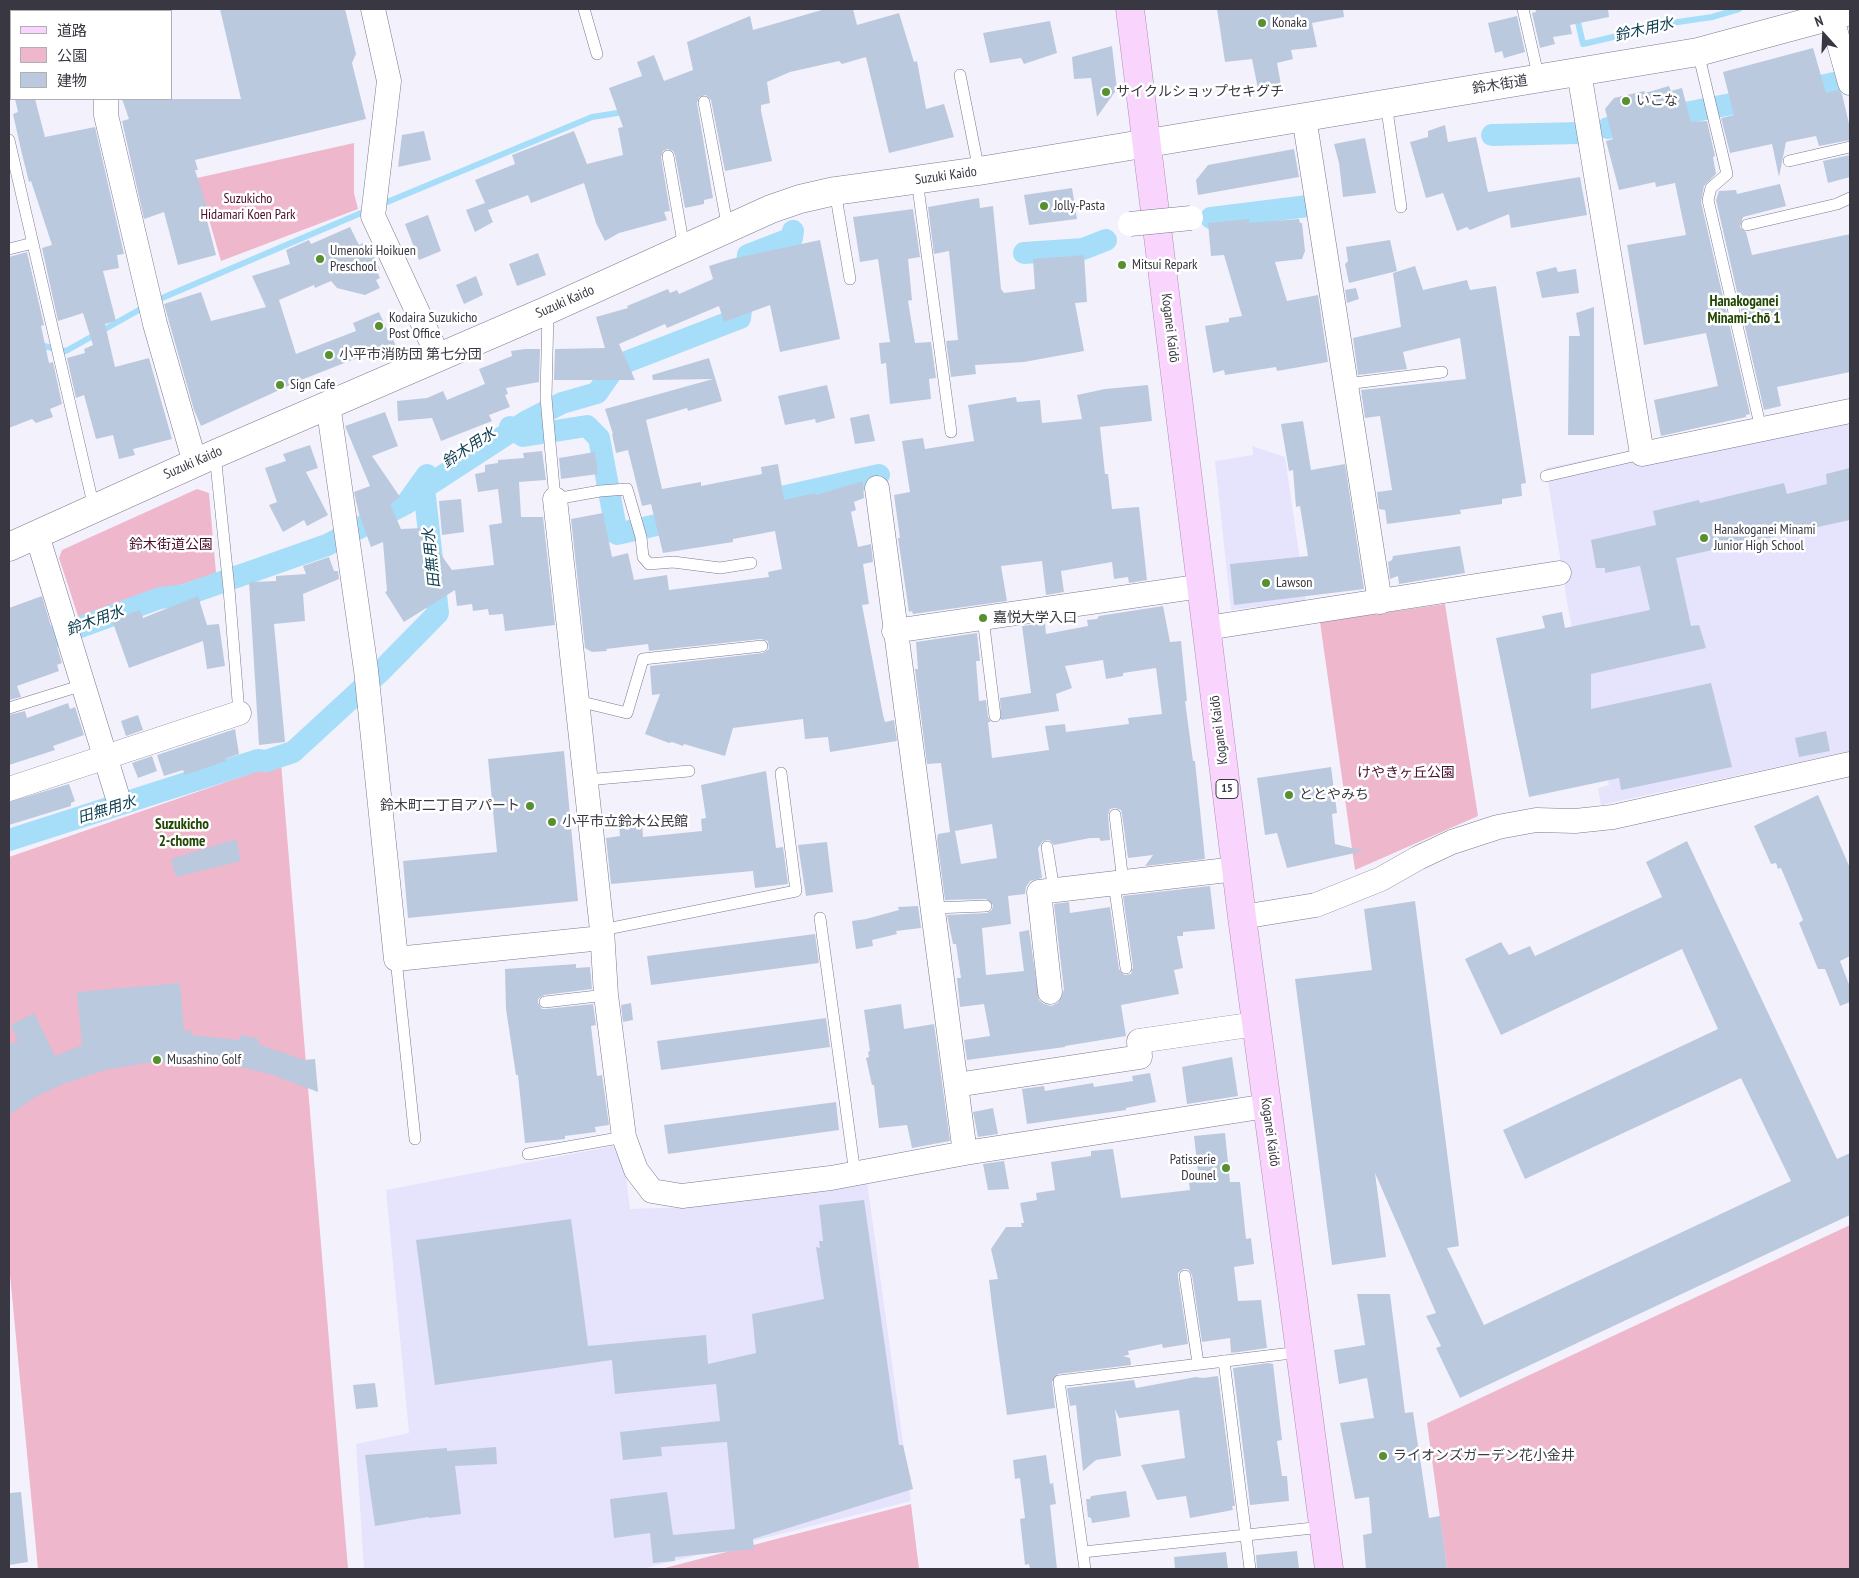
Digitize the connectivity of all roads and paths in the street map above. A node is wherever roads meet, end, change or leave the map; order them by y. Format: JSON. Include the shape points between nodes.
{"nodes":[{"id":1,"x":373,"y":9,"type":"edge"},
{"id":2,"x":584,"y":9,"type":"edge"},
{"id":3,"x":1130,"y":9,"type":"edge"},
{"id":4,"x":1523,"y":9,"type":"edge"},
{"id":5,"x":1841,"y":13,"type":"edge"},
{"id":6,"x":1802,"y":16,"type":"edge"},
{"id":7,"x":1698,"y":52,"type":"junction"},
{"id":8,"x":597,"y":54,"type":"dead end"},
{"id":9,"x":1580,"y":72,"type":"junction"},
{"id":10,"x":960,"y":75,"type":"dead end"},
{"id":11,"x":1539,"y":79,"type":"junction"},
{"id":12,"x":1850,"y":83,"type":"edge"},
{"id":13,"x":106,"y":100,"type":"edge"},
{"id":14,"x":704,"y":102,"type":"dead end"},
{"id":15,"x":1386,"y":103,"type":"junction"},
{"id":16,"x":1304,"y":117,"type":"junction"},
{"id":17,"x":9,"y":140,"type":"edge"},
{"id":18,"x":1146,"y":142,"type":"junction"},
{"id":19,"x":1850,"y":147,"type":"edge"},
{"id":20,"x":668,"y":156,"type":"dead end"},
{"id":21,"x":1789,"y":161,"type":"dead end"},
{"id":22,"x":979,"y":171,"type":"junction"},
{"id":23,"x":917,"y":180,"type":"junction"},
{"id":24,"x":835,"y":191,"type":"junction"},
{"id":25,"x":1850,"y":198,"type":"edge"},
{"id":26,"x":1401,"y":207,"type":"dead end"},
{"id":27,"x":1191,"y":218,"type":"dead end"},
{"id":28,"x":1130,"y":224,"type":"dead end"},
{"id":29,"x":1747,"y":225,"type":"dead end"},
{"id":30,"x":728,"y":229,"type":"junction"},
{"id":31,"x":33,"y":243,"type":"junction"},
{"id":32,"x":9,"y":248,"type":"edge"},
{"id":33,"x":684,"y":248,"type":"junction"},
{"id":34,"x":850,"y":279,"type":"dead end"},
{"id":35,"x":548,"y":310,"type":"junction"},
{"id":36,"x":438,"y":356,"type":"junction"},
{"id":37,"x":1442,"y":372,"type":"dead end"},
{"id":38,"x":1346,"y":384,"type":"junction"},
{"id":39,"x":328,"y":404,"type":"junction"},
{"id":40,"x":1850,"y":411,"type":"edge"},
{"id":41,"x":1761,"y":429,"type":"junction"},
{"id":42,"x":951,"y":432,"type":"dead end"},
{"id":43,"x":1642,"y":454,"type":"junction"},
{"id":44,"x":205,"y":458,"type":"junction"},
{"id":45,"x":1546,"y":476,"type":"dead end"},
{"id":46,"x":876,"y":488,"type":"dead end"},
{"id":47,"x":555,"y":499,"type":"junction"},
{"id":48,"x":94,"y":508,"type":"junction"},
{"id":49,"x":37,"y":535,"type":"junction"},
{"id":50,"x":9,"y":547,"type":"edge"},
{"id":51,"x":751,"y":563,"type":"dead end"},
{"id":52,"x":1559,"y":573,"type":"dead end"},
{"id":53,"x":1202,"y":586,"type":"junction"},
{"id":54,"x":1380,"y":602,"type":"junction"},
{"id":55,"x":983,"y":618,"type":"junction"},
{"id":56,"x":1207,"y":628,"type":"junction"},
{"id":57,"x":894,"y":631,"type":"junction"},
{"id":58,"x":762,"y":646,"type":"dead end"},
{"id":59,"x":83,"y":685,"type":"junction"},
{"id":60,"x":578,"y":701,"type":"junction"},
{"id":61,"x":9,"y":708,"type":"edge"},
{"id":62,"x":239,"y":713,"type":"joint"},
{"id":63,"x":995,"y":716,"type":"dead end"},
{"id":64,"x":106,"y":758,"type":"junction"},
{"id":65,"x":1850,"y":764,"type":"edge"},
{"id":66,"x":689,"y":771,"type":"dead end"},
{"id":67,"x":781,"y":773,"type":"dead end"},
{"id":68,"x":586,"y":780,"type":"junction"},
{"id":69,"x":9,"y":790,"type":"edge"},
{"id":70,"x":117,"y":795,"type":"dead end"},
{"id":71,"x":1115,"y":815,"type":"dead end"},
{"id":72,"x":1047,"y":847,"type":"dead end"},
{"id":73,"x":1236,"y":869,"type":"junction"},
{"id":74,"x":1118,"y":883,"type":"junction"},
{"id":75,"x":1054,"y":890,"type":"junction"},
{"id":76,"x":986,"y":906,"type":"dead end"},
{"id":77,"x":933,"y":908,"type":"junction"},
{"id":78,"x":1242,"y":917,"type":"junction"},
{"id":79,"x":820,"y":918,"type":"dead end"},
{"id":80,"x":602,"y":934,"type":"junction"},
{"id":81,"x":396,"y":959,"type":"junction"},
{"id":82,"x":1126,"y":968,"type":"dead end"},
{"id":83,"x":1050,"y":992,"type":"dead end"},
{"id":84,"x":606,"y":996,"type":"junction"},
{"id":85,"x":545,"y":1002,"type":"dead end"},
{"id":86,"x":1256,"y":1024,"type":"junction"},
{"id":87,"x":956,"y":1085,"type":"junction"},
{"id":88,"x":1267,"y":1106,"type":"junction"},
{"id":89,"x":624,"y":1137,"type":"junction"},
{"id":90,"x":415,"y":1139,"type":"dead end"},
{"id":91,"x":965,"y":1153,"type":"junction"},
{"id":92,"x":528,"y":1154,"type":"dead end"},
{"id":93,"x":855,"y":1174,"type":"junction"},
{"id":94,"x":1185,"y":1276,"type":"dead end"},
{"id":95,"x":1300,"y":1352,"type":"junction"},
{"id":96,"x":1224,"y":1361,"type":"junction"},
{"id":97,"x":1198,"y":1363,"type":"junction"},
{"id":98,"x":1323,"y":1527,"type":"junction"},
{"id":99,"x":1246,"y":1536,"type":"junction"},
{"id":100,"x":1083,"y":1552,"type":"junction"},
{"id":101,"x":1084,"y":1569,"type":"edge"},
{"id":102,"x":1250,"y":1569,"type":"edge"},
{"id":103,"x":1328,"y":1569,"type":"edge"}],
"edges":[{"from":1,"to":36,"type":"street","via":[[390,81],[373,216]]},
{"from":2,"to":8,"type":"lane"},
{"from":3,"to":18,"type":"main road","name":"Koganei Kaidō","number":"15"},
{"from":4,"to":11,"type":"lane"},
{"from":5,"to":6,"type":"main road","name":"鈴木街道"},
{"from":5,"to":12,"type":"street"},
{"from":6,"to":7,"type":"main road","name":"鈴木街道"},
{"from":7,"to":9,"type":"main road","name":"鈴木街道"},
{"from":7,"to":41,"type":"lane","via":[[1727,174],[1711,188],[1708,200]]},
{"from":9,"to":11,"type":"main road","name":"鈴木街道"},
{"from":9,"to":43,"type":"street"},
{"from":10,"to":22,"type":"lane"},
{"from":11,"to":15,"type":"main road","name":"鈴木街道"},
{"from":13,"to":44,"type":"street","via":[[106,115],[154,324]]},
{"from":14,"to":30,"type":"lane"},
{"from":15,"to":16,"type":"main road","name":"鈴木街道"},
{"from":15,"to":26,"type":"lane"},
{"from":16,"to":18,"type":"main road","name":"鈴木街道"},
{"from":16,"to":38,"type":"street"},
{"from":17,"to":31,"type":"lane"},
{"from":18,"to":22,"type":"main road","name":"Suzuki Kaido"},
{"from":18,"to":53,"type":"main road","name":"Koganei Kaidō","number":"15"},
{"from":19,"to":21,"type":"lane"},
{"from":20,"to":33,"type":"lane"},
{"from":22,"to":23,"type":"main road","name":"Suzuki Kaido"},
{"from":23,"to":24,"type":"main road","name":"Suzuki Kaido"},
{"from":23,"to":42,"type":"lane"},
{"from":24,"to":30,"type":"main road","name":"Suzuki Kaido","via":[[771,209]]},
{"from":24,"to":34,"type":"lane"},
{"from":25,"to":29,"type":"lane","via":[[1837,204]]},
{"from":27,"to":28,"type":"street","bridge":true},
{"from":30,"to":33,"type":"main road","name":"Suzuki Kaido"},
{"from":31,"to":32,"type":"lane"},
{"from":31,"to":48,"type":"lane"},
{"from":33,"to":35,"type":"main road","name":"Suzuki Kaido"},
{"from":35,"to":36,"type":"main road","name":"Suzuki Kaido"},
{"from":35,"to":47,"type":"lane","via":[[546,398]]},
{"from":36,"to":39,"type":"main road","name":"Suzuki Kaido"},
{"from":37,"to":38,"type":"lane"},
{"from":38,"to":54,"type":"street"},
{"from":39,"to":44,"type":"main road","name":"Suzuki Kaido"},
{"from":39,"to":81,"type":"street","via":[[366,670]]},
{"from":40,"to":41,"type":"street"},
{"from":41,"to":43,"type":"street"},
{"from":43,"to":45,"type":"lane"},
{"from":44,"to":48,"type":"main road","name":"Suzuki Kaido"},
{"from":44,"to":62,"type":"lane","via":[[227,571]]},
{"from":46,"to":57,"type":"street"},
{"from":47,"to":51,"type":"lane","via":[[627,489],[641,537],[643,557],[649,564],[673,562],[720,568]]},
{"from":47,"to":60,"type":"street"},
{"from":48,"to":49,"type":"main road","name":"Suzuki Kaido"},
{"from":49,"to":50,"type":"main road","name":"Suzuki Kaido"},
{"from":49,"to":59,"type":"street"},
{"from":52,"to":54,"type":"street"},
{"from":53,"to":55,"type":"street"},
{"from":53,"to":56,"type":"main road","name":"Koganei Kaidō","number":"15"},
{"from":54,"to":56,"type":"street"},
{"from":55,"to":57,"type":"street"},
{"from":55,"to":63,"type":"lane"},
{"from":56,"to":73,"type":"main road","name":"Koganei Kaidō","number":"15"},
{"from":57,"to":77,"type":"street"},
{"from":58,"to":60,"type":"lane","via":[[643,659],[627,713]]},
{"from":59,"to":61,"type":"lane"},
{"from":59,"to":64,"type":"street"},
{"from":60,"to":68,"type":"street"},
{"from":62,"to":64,"type":"street"},
{"from":64,"to":69,"type":"street"},
{"from":64,"to":70,"type":"street"},
{"from":65,"to":78,"type":"street","via":[[1613,816],[1575,821],[1536,820],[1498,827],[1452,842],[1381,879],[1316,905]]},
{"from":66,"to":68,"type":"lane"},
{"from":67,"to":80,"type":"lane","via":[[796,891]]},
{"from":68,"to":80,"type":"street"},
{"from":71,"to":74,"type":"lane"},
{"from":72,"to":75,"type":"lane"},
{"from":73,"to":74,"type":"street"},
{"from":73,"to":78,"type":"main road","name":"Koganei Kaidō","number":"15"},
{"from":74,"to":75,"type":"street"},
{"from":74,"to":82,"type":"lane"},
{"from":75,"to":83,"type":"street","via":[[1039,892]]},
{"from":76,"to":77,"type":"lane"},
{"from":77,"to":87,"type":"street"},
{"from":78,"to":86,"type":"main road","name":"Koganei Kaidō","number":"15"},
{"from":79,"to":93,"type":"lane"},
{"from":80,"to":81,"type":"street"},
{"from":80,"to":84,"type":"street"},
{"from":81,"to":90,"type":"lane"},
{"from":84,"to":85,"type":"lane"},
{"from":84,"to":89,"type":"street"},
{"from":86,"to":87,"type":"street","via":[[1139,1041],[1140,1057]]},
{"from":86,"to":88,"type":"main road","name":"Koganei Kaidō","number":"15"},
{"from":87,"to":91,"type":"street"},
{"from":88,"to":91,"type":"street"},
{"from":88,"to":95,"type":"main road","name":"Koganei Kaidō","number":"15"},
{"from":89,"to":92,"type":"lane"},
{"from":89,"to":93,"type":"street","via":[[636,1170],[652,1191],[682,1196]]},
{"from":91,"to":93,"type":"street"},
{"from":94,"to":97,"type":"lane"},
{"from":95,"to":96,"type":"lane"},
{"from":95,"to":98,"type":"main road","name":"Koganei Kaidō","number":"15"},
{"from":96,"to":97,"type":"lane"},
{"from":96,"to":99,"type":"lane"},
{"from":97,"to":100,"type":"lane","via":[[1059,1382]]},
{"from":98,"to":99,"type":"lane"},
{"from":98,"to":103,"type":"main road","name":"Koganei Kaidō","number":"15"},
{"from":99,"to":100,"type":"lane"},
{"from":99,"to":102,"type":"lane"},
{"from":100,"to":101,"type":"lane"}]}
